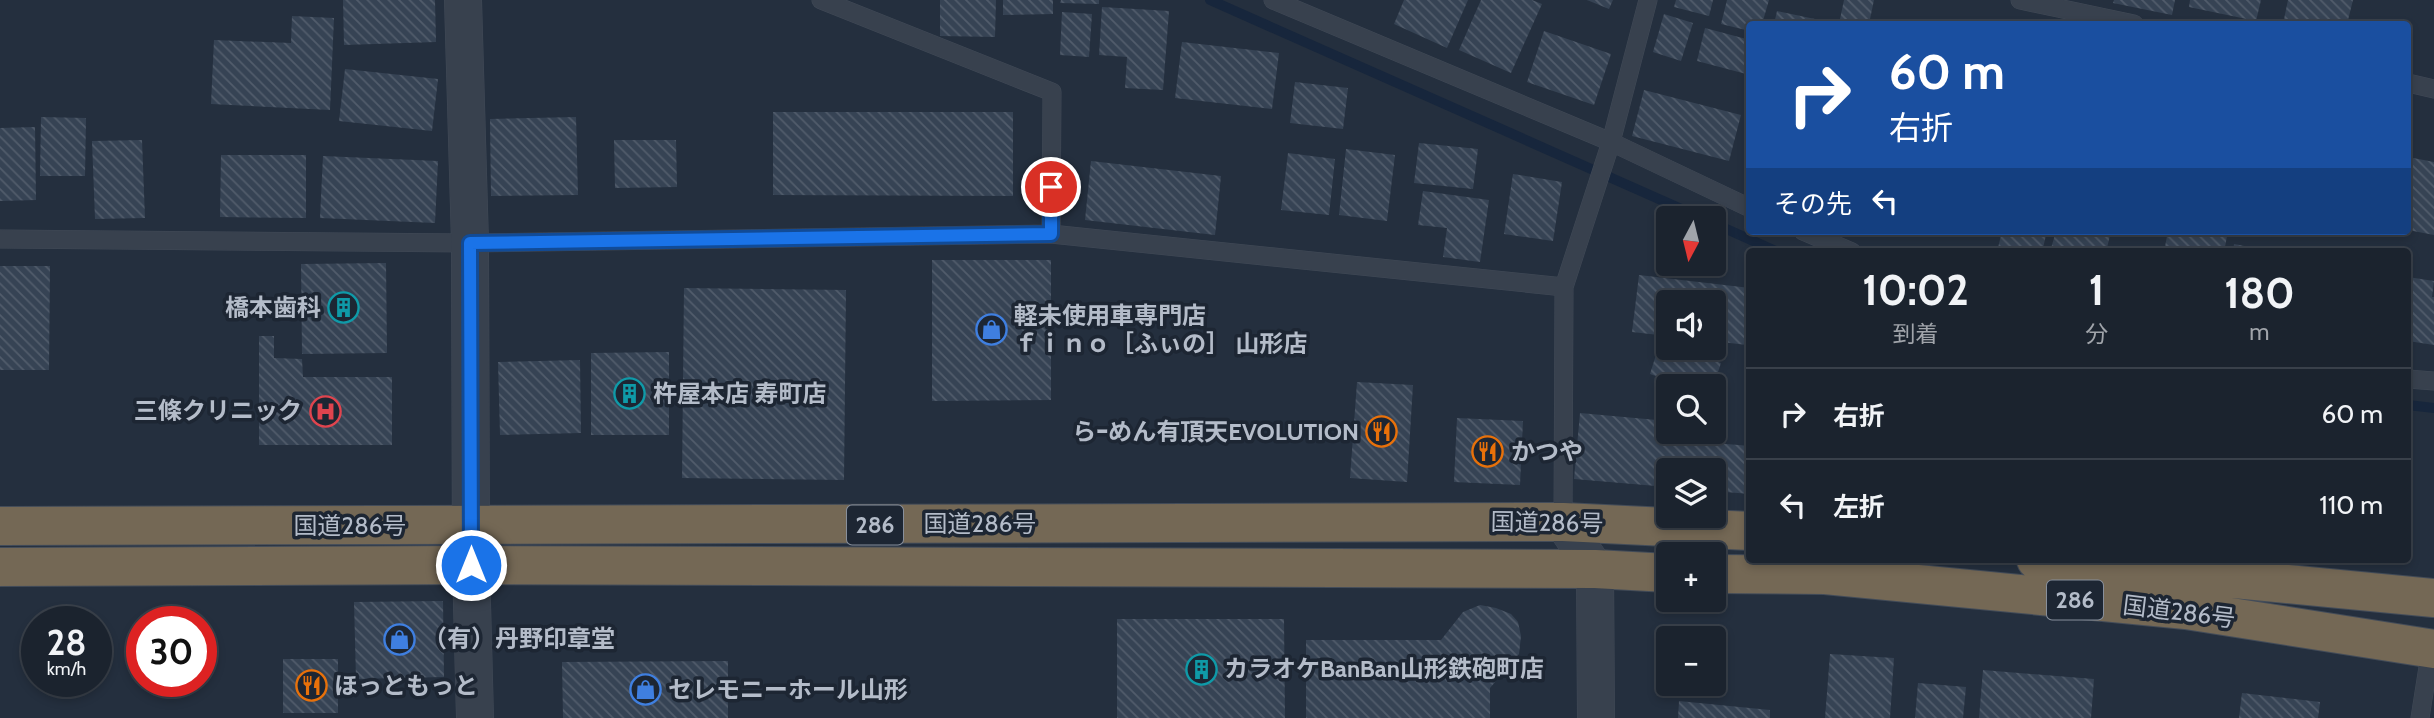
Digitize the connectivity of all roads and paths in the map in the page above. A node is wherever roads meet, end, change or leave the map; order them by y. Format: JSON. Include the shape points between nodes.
{"nodes":[{"id":1,"x":463,"y":0,"type":"edge"},
{"id":2,"x":821,"y":0,"type":"edge"},
{"id":3,"x":1273,"y":0,"type":"edge"},
{"id":4,"x":1648,"y":0,"type":"edge"},
{"id":5,"x":2020,"y":0,"type":"edge"},
{"id":6,"x":2120,"y":21,"type":"edge"},
{"id":7,"x":2411,"y":84,"type":"edge"},
{"id":8,"x":2434,"y":89,"type":"edge"},
{"id":9,"x":1611,"y":142,"type":"junction"},
{"id":10,"x":1746,"y":206,"type":"edge"},
{"id":11,"x":1051,"y":234,"type":"junction"},
{"id":12,"x":1812,"y":235,"type":"edge"},
{"id":13,"x":0,"y":239,"type":"edge"},
{"id":14,"x":470,"y":243,"type":"junction"},
{"id":15,"x":1843,"y":248,"type":"edge"},
{"id":16,"x":1564,"y":287,"type":"junction"},
{"id":17,"x":2411,"y":379,"type":"edge"},
{"id":18,"x":2434,"y":381,"type":"edge"},
{"id":19,"x":1563,"y":522,"type":"junction"},
{"id":20,"x":0,"y":526,"type":"edge"},
{"id":21,"x":471,"y":526,"type":"junction"},
{"id":22,"x":1746,"y":531,"type":"edge"},
{"id":23,"x":2067,"y":563,"type":"edge"},
{"id":24,"x":471,"y":565,"type":"junction"},
{"id":25,"x":0,"y":567,"type":"edge"},
{"id":26,"x":1595,"y":569,"type":"junction"},
{"id":27,"x":1656,"y":572,"type":"edge"},
{"id":28,"x":1726,"y":574,"type":"edge"},
{"id":29,"x":2434,"y":598,"type":"edge"},
{"id":30,"x":2433,"y":647,"type":"edge"},
{"id":31,"x":475,"y":718,"type":"edge"},
{"id":32,"x":1595,"y":718,"type":"edge"},
{"id":33,"x":2420,"y":718,"type":"edge"}],
"edges":[{"from":1,"to":14,"type":"street"},
{"from":2,"to":11,"type":"lane","via":[[1052,92]]},
{"from":3,"to":9,"type":"lane"},
{"from":4,"to":9,"type":"lane"},
{"from":5,"to":6,"type":"lane"},
{"from":7,"to":8,"type":"lane"},
{"from":9,"to":10,"type":"lane"},
{"from":9,"to":16,"type":"lane"},
{"from":11,"to":14,"type":"lane"},
{"from":11,"to":16,"type":"lane"},
{"from":12,"to":15,"type":"lane"},
{"from":13,"to":14,"type":"lane"},
{"from":14,"to":21,"type":"street"},
{"from":16,"to":19,"type":"lane"},
{"from":17,"to":18,"type":"lane"},
{"from":19,"to":21,"type":"highway","name":"国道286号","number":"286"},
{"from":19,"to":22,"type":"highway","name":"国道286号","number":"286"},
{"from":19,"to":26,"type":"street"},
{"from":20,"to":21,"type":"highway","name":"国道286号","number":"286"},
{"from":21,"to":24,"type":"street"},
{"from":23,"to":29,"type":"highway","name":"国道286号","number":"286"},
{"from":24,"to":25,"type":"highway","name":"国道286号","number":"286"},
{"from":24,"to":26,"type":"highway","name":"国道286号","number":"286"},
{"from":24,"to":31,"type":"street"},
{"from":26,"to":27,"type":"highway","name":"国道286号","number":"286"},
{"from":26,"to":32,"type":"street"},
{"from":28,"to":30,"type":"highway","name":"国道286号","number":"286","via":[[1825,575],[2186,610]]},
{"from":30,"to":33,"type":"lane"}]}
